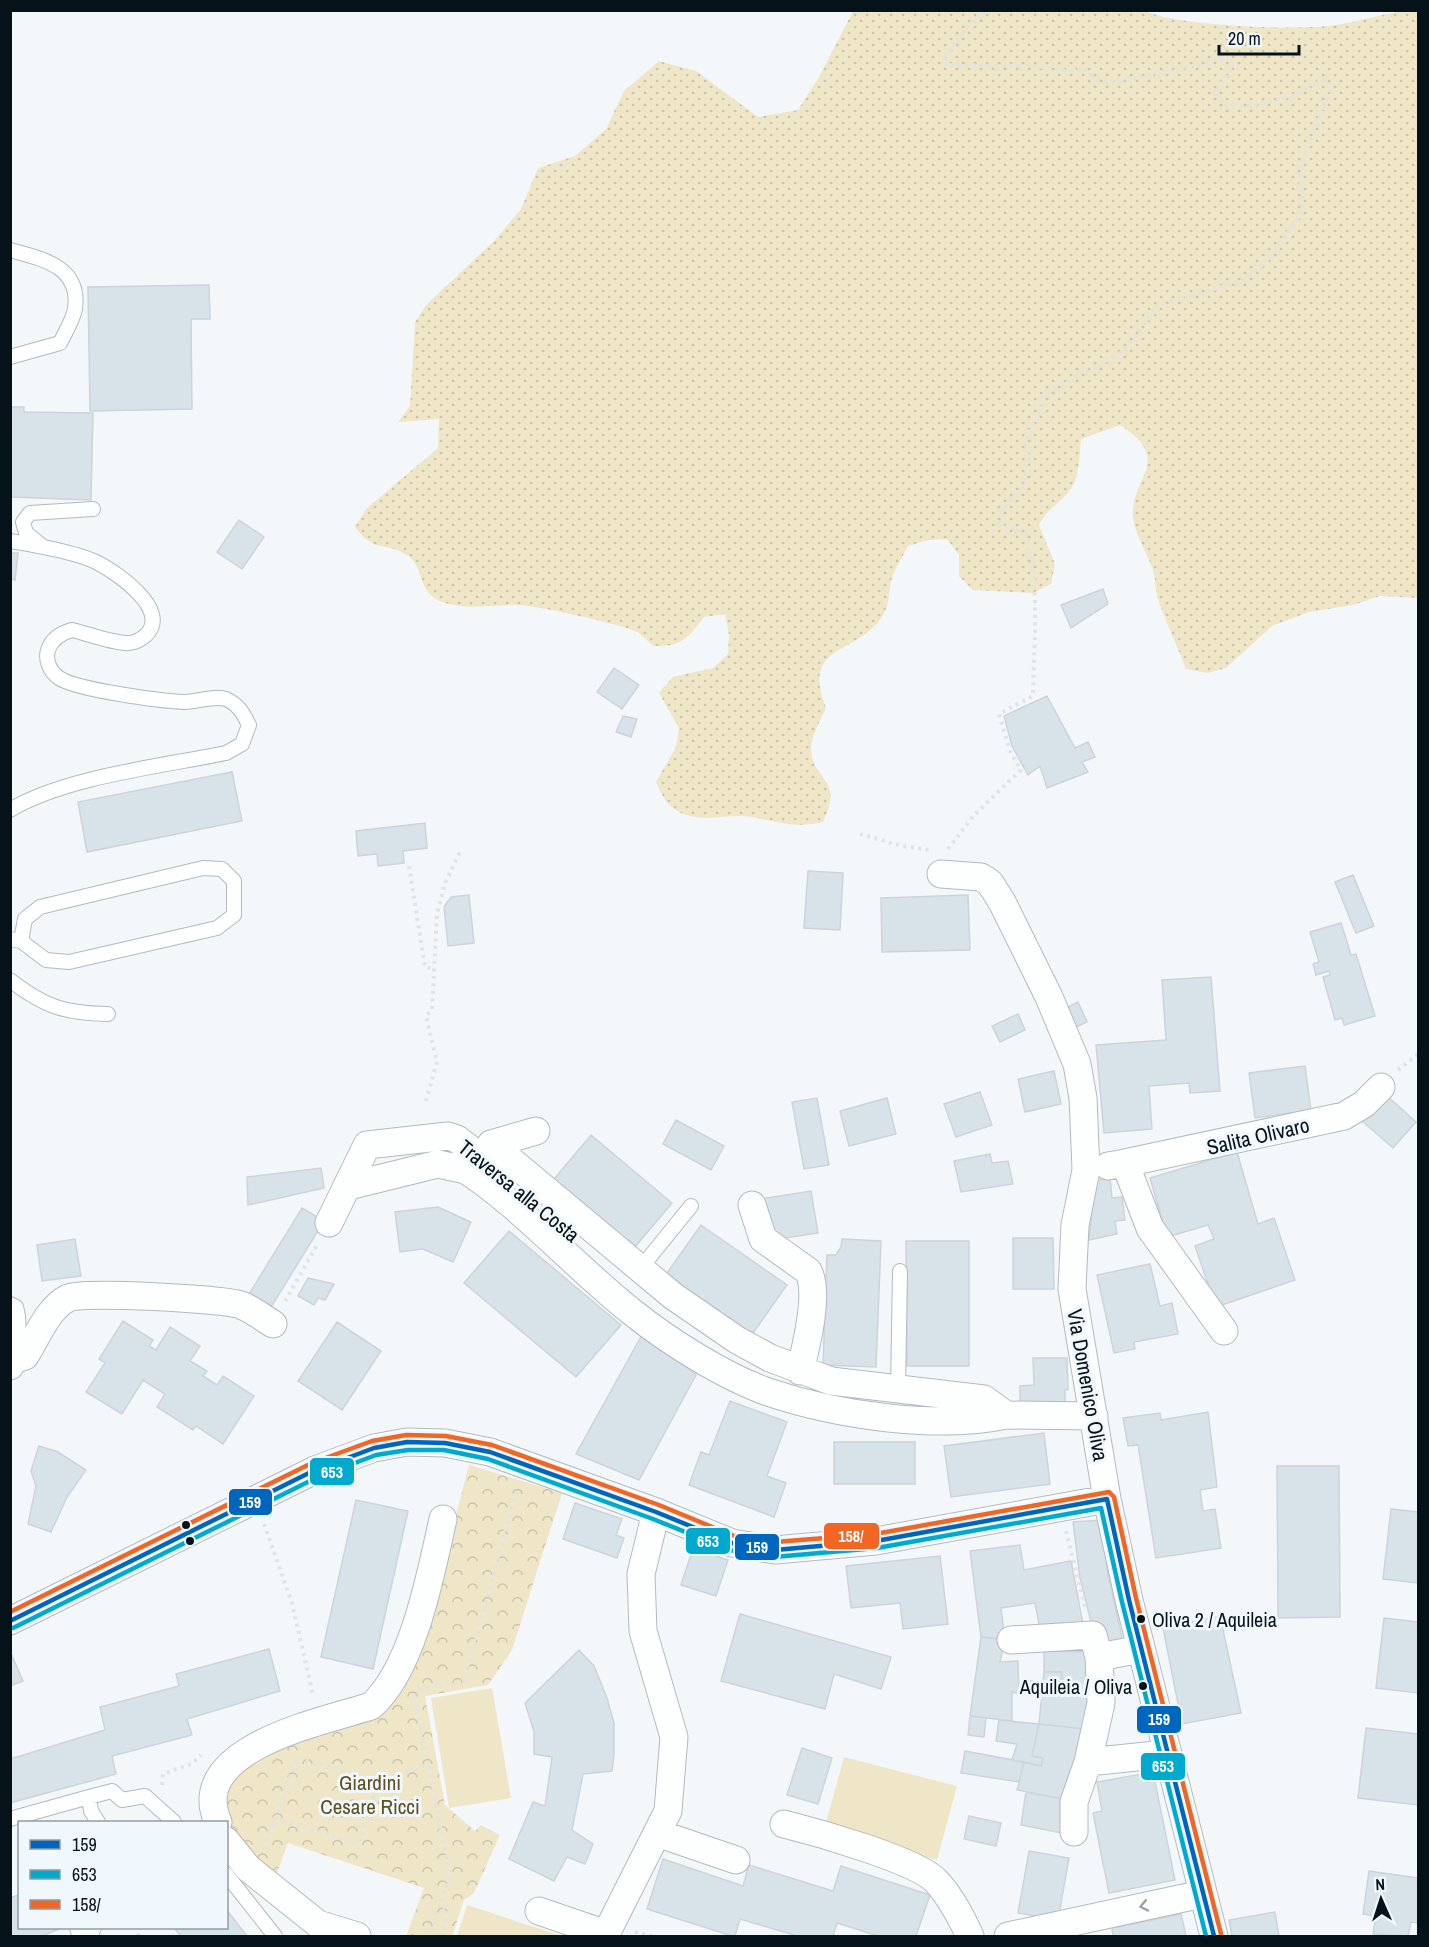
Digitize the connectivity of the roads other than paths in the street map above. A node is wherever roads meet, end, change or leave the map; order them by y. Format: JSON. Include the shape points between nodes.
{"nodes":[{"id":1,"x":10,"y":250,"type":"edge"},
{"id":2,"x":10,"y":357,"type":"edge"},
{"id":3,"x":93,"y":509,"type":"dead end"},
{"id":4,"x":10,"y":541,"type":"edge"},
{"id":5,"x":46,"y":549,"type":"junction"},
{"id":6,"x":10,"y":810,"type":"edge"},
{"id":7,"x":940,"y":863,"type":"road end"},
{"id":8,"x":16,"y":940,"type":"edge"},
{"id":9,"x":10,"y":980,"type":"edge"},
{"id":10,"x":108,"y":1014,"type":"dead end"},
{"id":11,"x":1380,"y":1087,"type":"dead end"},
{"id":12,"x":536,"y":1131,"type":"dead end"},
{"id":13,"x":1125,"y":1163,"type":"junction"},
{"id":14,"x":1086,"y":1170,"type":"junction"},
{"id":15,"x":353,"y":1185,"type":"dead end"},
{"id":16,"x":752,"y":1205,"type":"dead end"},
{"id":17,"x":691,"y":1206,"type":"dead end"},
{"id":18,"x":329,"y":1223,"type":"road end"},
{"id":19,"x":640,"y":1269,"type":"junction"},
{"id":20,"x":900,"y":1270,"type":"dead end"},
{"id":21,"x":10,"y":1304,"type":"edge"},
{"id":22,"x":273,"y":1324,"type":"road end"},
{"id":23,"x":1224,"y":1331,"type":"dead end"},
{"id":24,"x":12,"y":1363,"type":"edge"},
{"id":25,"x":800,"y":1371,"type":"junction"},
{"id":26,"x":898,"y":1389,"type":"junction"},
{"id":27,"x":1006,"y":1415,"type":"junction"},
{"id":28,"x":1094,"y":1416,"type":"junction"},
{"id":29,"x":1107,"y":1500,"type":"junction"},
{"id":30,"x":656,"y":1512,"type":"junction"},
{"id":31,"x":443,"y":1519,"type":"dead end"},
{"id":32,"x":10,"y":1621,"type":"edge"},
{"id":33,"x":1011,"y":1640,"type":"dead end"},
{"id":34,"x":1096,"y":1646,"type":"junction"},
{"id":35,"x":1141,"y":1649,"type":"junction"},
{"id":36,"x":1166,"y":1754,"type":"junction"},
{"id":37,"x":1088,"y":1762,"type":"junction"},
{"id":38,"x":89,"y":1797,"type":"junction"},
{"id":39,"x":10,"y":1819,"type":"edge"},
{"id":40,"x":97,"y":1821,"type":"edge"},
{"id":41,"x":173,"y":1821,"type":"edge"},
{"id":42,"x":216,"y":1821,"type":"edge"},
{"id":43,"x":784,"y":1824,"type":"dead end"},
{"id":44,"x":1074,"y":1832,"type":"dead end"},
{"id":45,"x":657,"y":1833,"type":"junction"},
{"id":46,"x":228,"y":1841,"type":"edge"},
{"id":47,"x":736,"y":1860,"type":"dead end"},
{"id":48,"x":228,"y":1877,"type":"edge"},
{"id":49,"x":1202,"y":1894,"type":"junction"},
{"id":50,"x":539,"y":1911,"type":"dead end"},
{"id":51,"x":275,"y":1936,"type":"edge"},
{"id":52,"x":357,"y":1936,"type":"edge"},
{"id":53,"x":970,"y":1936,"type":"edge"},
{"id":54,"x":1008,"y":1936,"type":"edge"},
{"id":55,"x":1214,"y":1936,"type":"edge"}],
"edges":[{"from":1,"to":2,"type":"lane","via":[[59,266],[74,284],[75,309],[60,343]]},
{"from":3,"to":5,"type":"lane","via":[[30,513],[23,522],[26,533]]},
{"from":4,"to":5,"type":"lane"},
{"from":5,"to":6,"type":"lane","via":[[96,562],[131,586],[148,603],[154,619],[152,630],[127,644],[72,630],[63,632],[48,651],[54,675],[91,688],[186,702],[224,698],[242,709],[249,726],[242,744],[226,753],[70,785]]},
{"from":7,"to":14,"type":"street","name":"Via Domenico Oliva","via":[[981,877],[990,883],[1002,902],[1077,1064],[1083,1098]]},
{"from":8,"to":8,"type":"lane","via":[[46,960],[69,962],[217,928],[234,915],[234,881],[222,868],[203,868],[40,907],[25,919]]},
{"from":9,"to":10,"type":"lane","via":[[34,999],[73,1014]]},
{"from":11,"to":13,"type":"street","name":"Salita Olivaro","via":[[1364,1104],[1344,1116]]},
{"from":12,"to":19,"type":"street","via":[[491,1144]]},
{"from":13,"to":14,"type":"street","name":"Salita Olivaro"},
{"from":13,"to":23,"type":"street","via":[[1150,1228]]},
{"from":14,"to":28,"type":"street","name":"Via Domenico Oliva","via":[[1075,1225],[1072,1289]]},
{"from":15,"to":27,"type":"street","via":[[438,1164],[466,1170],[632,1313],[721,1371],[768,1392],[862,1413],[940,1422]]},
{"from":16,"to":25,"type":"street","via":[[763,1239],[808,1271],[813,1279],[810,1330]]},
{"from":17,"to":19,"type":"lane"},
{"from":18,"to":25,"type":"street","name":"Traversa alla Costa","via":[[367,1144],[448,1136],[458,1139],[663,1307],[729,1350],[778,1372]]},
{"from":19,"to":25,"type":"street","via":[[737,1340]]},
{"from":20,"to":26,"type":"lane"},
{"from":21,"to":24,"type":"lane","via":[[18,1314],[18,1343]]},
{"from":22,"to":24,"type":"street","via":[[240,1304],[84,1294],[69,1297],[53,1311],[25,1356]]},
{"from":25,"to":26,"type":"street","name":"Traversa alla Costa","via":[[831,1381]]},
{"from":26,"to":27,"type":"street","name":"Traversa alla Costa","via":[[984,1399]]},
{"from":27,"to":28,"type":"street"},
{"from":28,"to":29,"type":"street","name":"Via Domenico Oliva"},
{"from":29,"to":30,"type":"street","via":[[876,1541],[775,1550],[732,1543]]},
{"from":29,"to":35,"type":"street","name":"Via Domenico Oliva"},
{"from":30,"to":32,"type":"street","via":[[490,1452],[446,1443],[407,1442],[344,1458]]},
{"from":30,"to":45,"type":"street","via":[[641,1574],[643,1631],[674,1737],[668,1810]]},
{"from":31,"to":42,"type":"street","via":[[421,1616],[381,1698],[371,1706],[260,1743],[233,1762],[216,1786],[213,1799]]},
{"from":33,"to":34,"type":"street"},
{"from":34,"to":35,"type":"street"},
{"from":34,"to":37,"type":"street","via":[[1101,1703]]},
{"from":35,"to":36,"type":"street","name":"Via Domenico Oliva"},
{"from":36,"to":37,"type":"street"},
{"from":36,"to":49,"type":"street"},
{"from":37,"to":44,"type":"street","via":[[1074,1802]]},
{"from":38,"to":39,"type":"lane"},
{"from":38,"to":40,"type":"lane"},
{"from":38,"to":41,"type":"lane","via":[[112,1791],[122,1800],[145,1796]]},
{"from":43,"to":53,"type":"street","via":[[897,1859],[935,1879]]},
{"from":45,"to":47,"type":"street"},
{"from":45,"to":50,"type":"street","via":[[606,1934]]},
{"from":46,"to":52,"type":"street","via":[[248,1868],[318,1924]]},
{"from":48,"to":51,"type":"lane"},
{"from":49,"to":54,"type":"street","one_way":true},
{"from":49,"to":55,"type":"street"}]}
